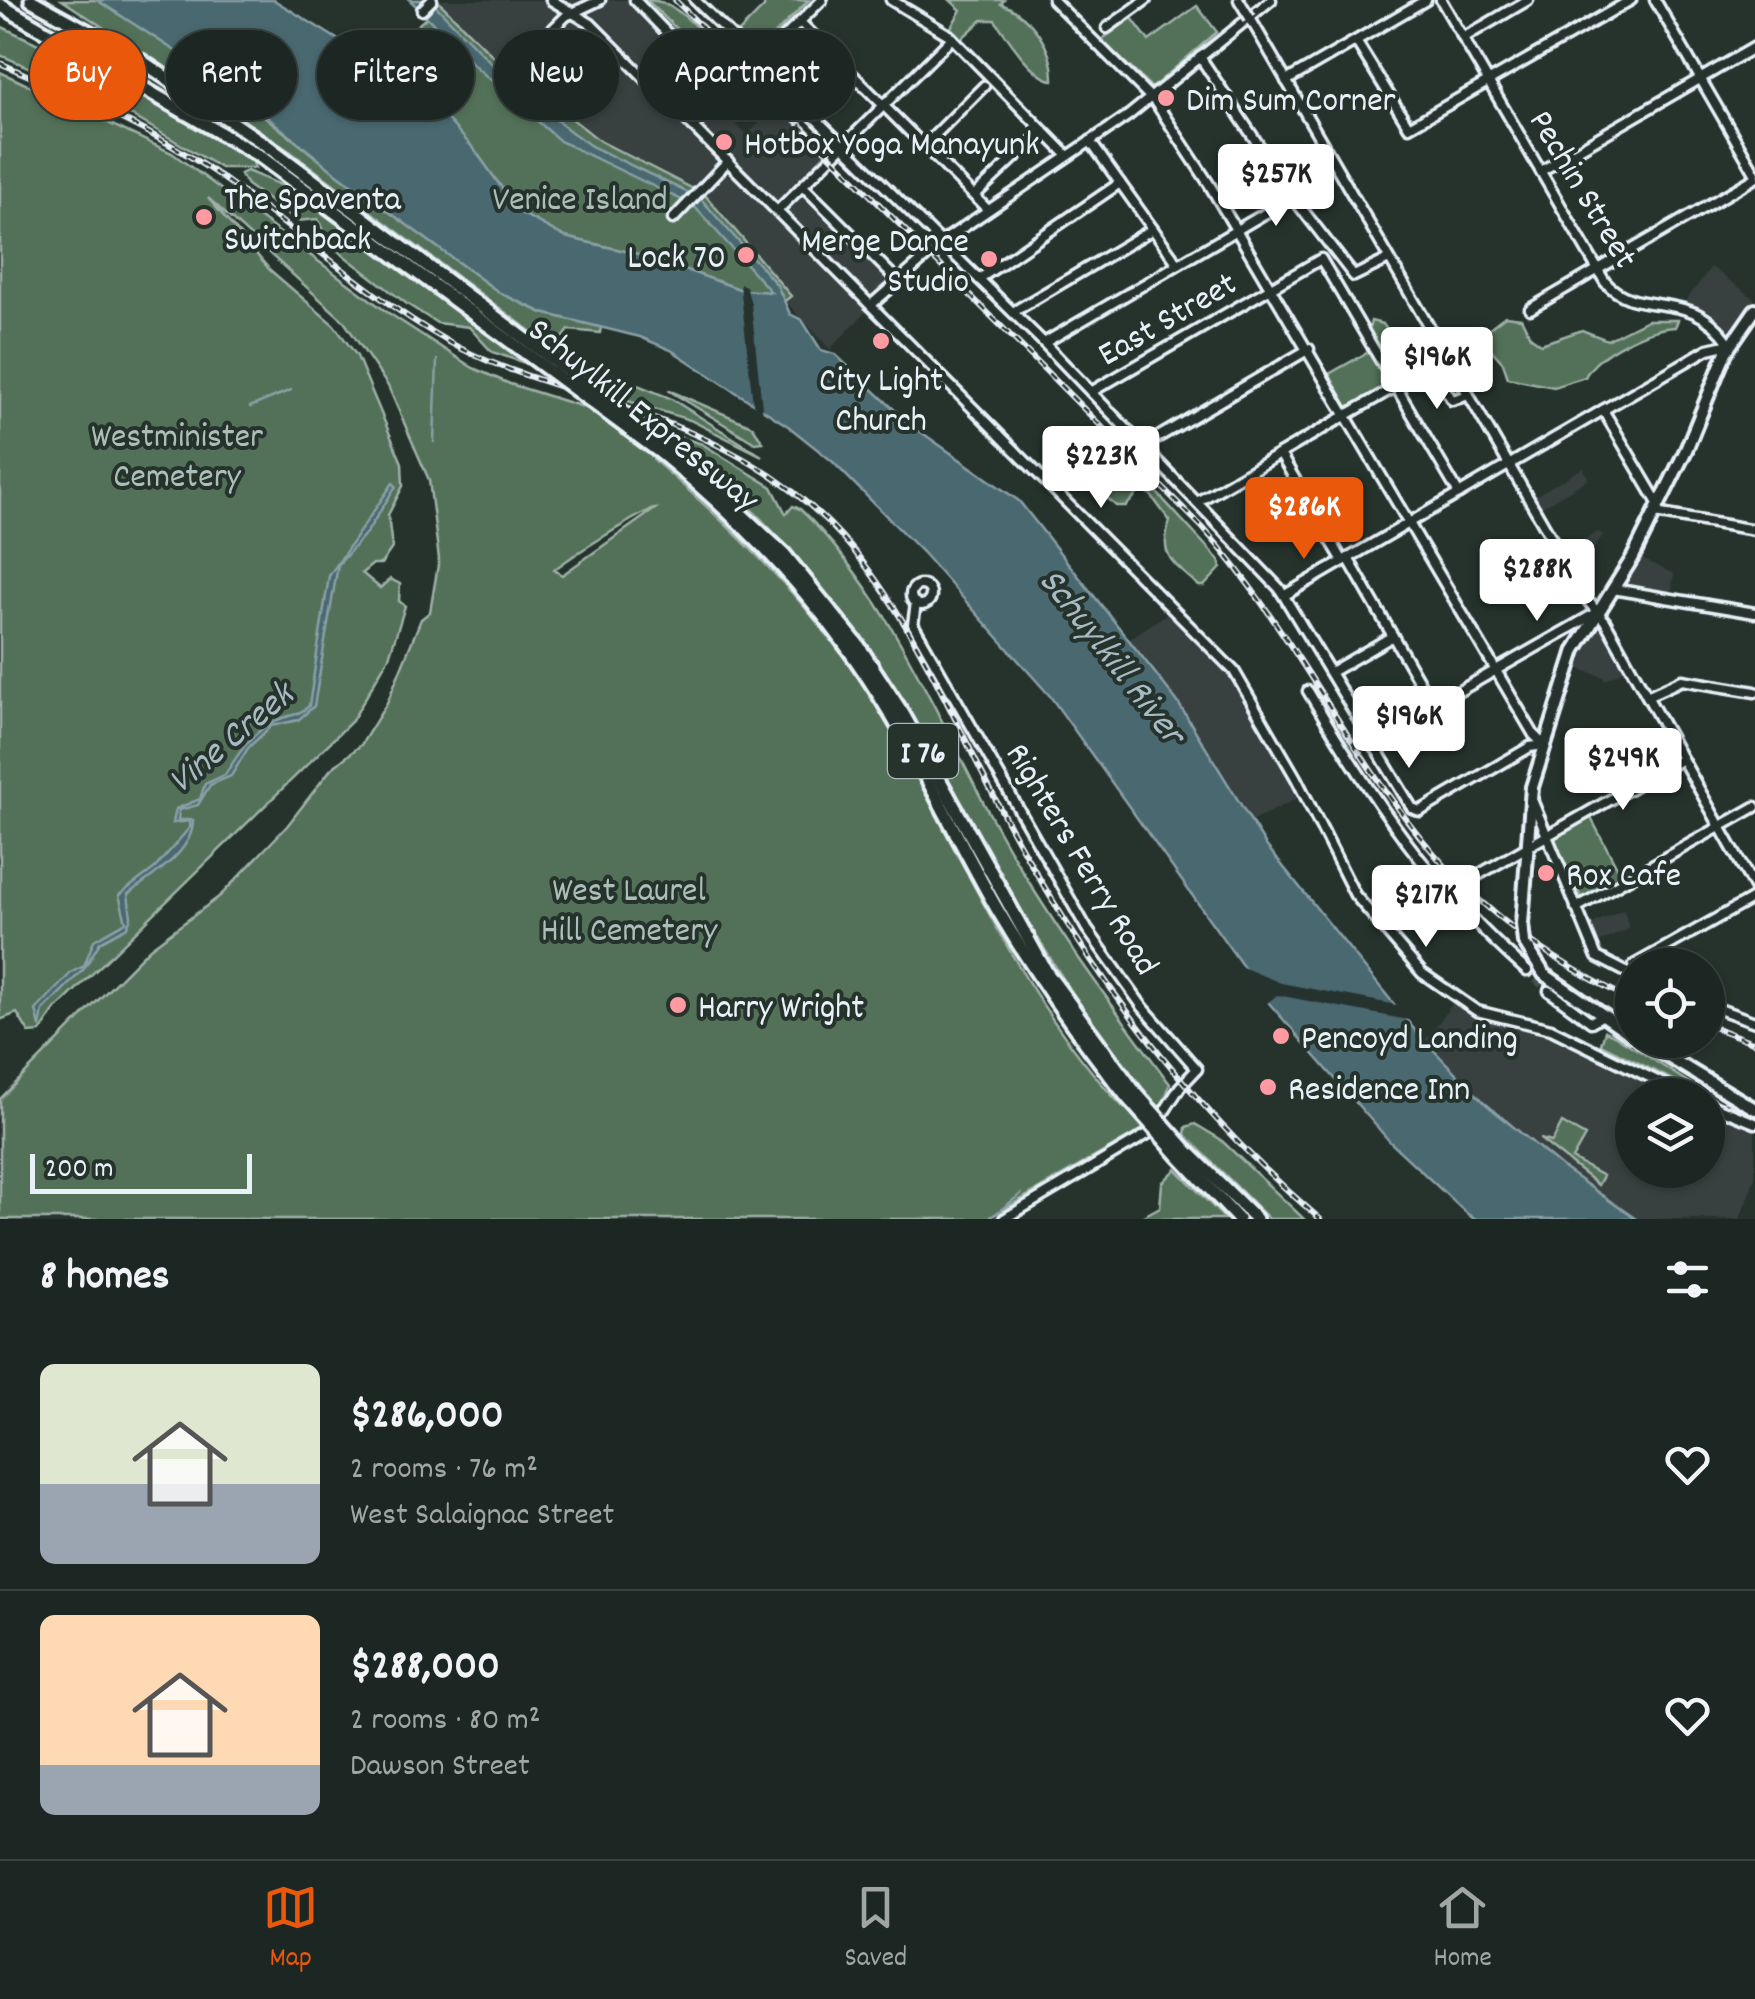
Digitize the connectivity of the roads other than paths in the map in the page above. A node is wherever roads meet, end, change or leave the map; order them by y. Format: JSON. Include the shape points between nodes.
{"nodes":[{"id":1,"x":31,"y":0,"type":"edge"},
{"id":2,"x":44,"y":0,"type":"edge"},
{"id":3,"x":432,"y":0,"type":"edge"},
{"id":4,"x":550,"y":0,"type":"edge"},
{"id":5,"x":600,"y":0,"type":"edge"},
{"id":6,"x":635,"y":0,"type":"edge"},
{"id":7,"x":695,"y":0,"type":"edge"},
{"id":8,"x":822,"y":0,"type":"edge"},
{"id":9,"x":891,"y":0,"type":"edge"},
{"id":10,"x":1053,"y":0,"type":"edge"},
{"id":11,"x":1146,"y":0,"type":"edge"},
{"id":12,"x":1239,"y":0,"type":"edge"},
{"id":13,"x":1271,"y":0,"type":"edge"},
{"id":14,"x":1426,"y":0,"type":"edge"},
{"id":15,"x":1441,"y":0,"type":"edge"},
{"id":16,"x":1528,"y":0,"type":"edge"},
{"id":17,"x":1631,"y":0,"type":"edge"},
{"id":18,"x":1655,"y":0,"type":"edge"},
{"id":19,"x":0,"y":9,"type":"edge"},
{"id":20,"x":422,"y":10,"type":"dead end"},
{"id":21,"x":575,"y":12,"type":"junction"},
{"id":22,"x":63,"y":16,"type":"junction"},
{"id":23,"x":800,"y":22,"type":"junction"},
{"id":24,"x":1107,"y":28,"type":"dead end"},
{"id":25,"x":555,"y":30,"type":"edge"},
{"id":26,"x":664,"y":30,"type":"edge"},
{"id":27,"x":725,"y":30,"type":"edge"},
{"id":28,"x":792,"y":30,"type":"edge"},
{"id":29,"x":952,"y":38,"type":"junction"},
{"id":30,"x":1463,"y":38,"type":"junction"},
{"id":31,"x":1356,"y":41,"type":"junction"},
{"id":32,"x":1755,"y":47,"type":"edge"},
{"id":33,"x":1200,"y":57,"type":"junction"},
{"id":34,"x":1700,"y":78,"type":"junction"},
{"id":35,"x":1286,"y":81,"type":"junction"},
{"id":36,"x":1488,"y":82,"type":"junction"},
{"id":37,"x":984,"y":86,"type":"dead end"},
{"id":38,"x":1150,"y":97,"type":"junction"},
{"id":39,"x":884,"y":104,"type":"junction"},
{"id":40,"x":701,"y":120,"type":"edge"},
{"id":41,"x":815,"y":120,"type":"edge"},
{"id":42,"x":694,"y":127,"type":"junction"},
{"id":43,"x":1044,"y":131,"type":"junction"},
{"id":44,"x":1090,"y":141,"type":"junction"},
{"id":45,"x":925,"y":145,"type":"junction"},
{"id":46,"x":842,"y":146,"type":"junction"},
{"id":47,"x":262,"y":150,"type":"junction"},
{"id":48,"x":1068,"y":156,"type":"junction"},
{"id":49,"x":728,"y":162,"type":"junction"},
{"id":50,"x":1540,"y":171,"type":"junction"},
{"id":51,"x":1755,"y":176,"type":"edge"},
{"id":52,"x":1120,"y":183,"type":"junction"},
{"id":53,"x":802,"y":186,"type":"junction"},
{"id":54,"x":974,"y":196,"type":"junction"},
{"id":55,"x":1293,"y":197,"type":"junction"},
{"id":56,"x":988,"y":210,"type":"junction"},
{"id":57,"x":777,"y":211,"type":"junction"},
{"id":58,"x":673,"y":219,"type":"dead end"},
{"id":59,"x":1153,"y":229,"type":"junction"},
{"id":60,"x":1239,"y":229,"type":"junction"},
{"id":61,"x":940,"y":243,"type":"junction"},
{"id":62,"x":1390,"y":259,"type":"junction"},
{"id":63,"x":1178,"y":264,"type":"junction"},
{"id":64,"x":1598,"y":270,"type":"junction"},
{"id":65,"x":979,"y":279,"type":"junction"},
{"id":66,"x":898,"y":281,"type":"junction"},
{"id":67,"x":1273,"y":286,"type":"junction"},
{"id":68,"x":871,"y":305,"type":"junction"},
{"id":69,"x":1530,"y":309,"type":"dead end"},
{"id":70,"x":1755,"y":310,"type":"edge"},
{"id":71,"x":1012,"y":312,"type":"junction"},
{"id":72,"x":1044,"y":344,"type":"junction"},
{"id":73,"x":1730,"y":344,"type":"junction"},
{"id":74,"x":1309,"y":349,"type":"junction"},
{"id":75,"x":1397,"y":386,"type":"junction"},
{"id":76,"x":1091,"y":392,"type":"junction"},
{"id":77,"x":1468,"y":395,"type":"junction"},
{"id":78,"x":1603,"y":410,"type":"junction"},
{"id":79,"x":1348,"y":415,"type":"junction"},
{"id":80,"x":1143,"y":446,"type":"junction"},
{"id":81,"x":1280,"y":454,"type":"junction"},
{"id":82,"x":1509,"y":464,"type":"junction"},
{"id":83,"x":1460,"y":494,"type":"junction"},
{"id":84,"x":1198,"y":502,"type":"junction"},
{"id":85,"x":1657,"y":509,"type":"junction"},
{"id":86,"x":1410,"y":522,"type":"junction"},
{"id":87,"x":1755,"y":530,"type":"edge"},
{"id":88,"x":1345,"y":560,"type":"junction"},
{"id":89,"x":1613,"y":589,"type":"junction"},
{"id":90,"x":1285,"y":595,"type":"junction"},
{"id":91,"x":916,"y":604,"type":"dead end"},
{"id":92,"x":1755,"y":612,"type":"edge"},
{"id":93,"x":1596,"y":613,"type":"junction"},
{"id":94,"x":1393,"y":636,"type":"junction"},
{"id":95,"x":1496,"y":669,"type":"junction"},
{"id":96,"x":1331,"y":672,"type":"junction"},
{"id":97,"x":1308,"y":691,"type":"dead end"},
{"id":98,"x":1755,"y":692,"type":"edge"},
{"id":99,"x":1647,"y":696,"type":"junction"},
{"id":100,"x":1433,"y":706,"type":"junction"},
{"id":101,"x":1372,"y":741,"type":"junction"},
{"id":102,"x":1544,"y":745,"type":"junction"},
{"id":103,"x":1682,"y":759,"type":"junction"},
{"id":104,"x":1531,"y":798,"type":"junction"},
{"id":105,"x":1755,"y":807,"type":"edge"},
{"id":106,"x":1720,"y":827,"type":"junction"},
{"id":107,"x":1547,"y":834,"type":"junction"},
{"id":108,"x":1528,"y":846,"type":"junction"},
{"id":109,"x":1471,"y":879,"type":"dead end"},
{"id":110,"x":1755,"y":893,"type":"edge"},
{"id":111,"x":1576,"y":908,"type":"junction"},
{"id":112,"x":1666,"y":948,"type":"edge"},
{"id":113,"x":1615,"y":965,"type":"edge"},
{"id":114,"x":1526,"y":971,"type":"tunnel mouth"},
{"id":115,"x":1549,"y":991,"type":"tunnel mouth"},
{"id":116,"x":1725,"y":1011,"type":"edge"},
{"id":117,"x":1603,"y":1015,"type":"junction"},
{"id":118,"x":1755,"y":1022,"type":"edge"},
{"id":119,"x":1615,"y":1023,"type":"edge"},
{"id":120,"x":1670,"y":1058,"type":"edge"},
{"id":121,"x":1651,"y":1078,"type":"edge"},
{"id":122,"x":1755,"y":1108,"type":"edge"},
{"id":123,"x":1725,"y":1111,"type":"edge"},
{"id":124,"x":1755,"y":1123,"type":"edge"},
{"id":125,"x":1183,"y":1153,"type":"junction"},
{"id":126,"x":1004,"y":1219,"type":"edge"},
{"id":127,"x":1238,"y":1219,"type":"edge"},
{"id":128,"x":1256,"y":1219,"type":"edge"}],
"edges":[{"from":1,"to":22,"type":"highway","name":"Schuylkill Expressway","number":"I 76"},
{"from":2,"to":22,"type":"highway"},
{"from":3,"to":20,"type":"street"},
{"from":4,"to":21,"type":"street"},
{"from":5,"to":21,"type":"street"},
{"from":6,"to":26,"type":"street"},
{"from":7,"to":27,"type":"street"},
{"from":8,"to":23,"type":"street"},
{"from":9,"to":29,"type":"street"},
{"from":10,"to":38,"type":"street"},
{"from":11,"to":24,"type":"street"},
{"from":12,"to":35,"type":"street","bridge":true},
{"from":13,"to":33,"type":"street"},
{"from":14,"to":31,"type":"street"},
{"from":15,"to":30,"type":"street","name":"Pechin Street"},
{"from":16,"to":30,"type":"street"},
{"from":17,"to":36,"type":"street"},
{"from":18,"to":34,"type":"street"},
{"from":19,"to":47,"type":"highway","name":"Schuylkill Expressway","number":"I 76"},
{"from":21,"to":25,"type":"street"},
{"from":21,"to":42,"type":"street"},
{"from":22,"to":47,"type":"highway","name":"Schuylkill Expressway","number":"I 76","via":[[167,77]]},
{"from":23,"to":28,"type":"street"},
{"from":23,"to":39,"type":"street"},
{"from":29,"to":39,"type":"street"},
{"from":29,"to":43,"type":"street"},
{"from":30,"to":36,"type":"street","name":"Pechin Street"},
{"from":31,"to":35,"type":"street"},
{"from":31,"to":36,"type":"street","via":[[1407,126]]},
{"from":32,"to":34,"type":"street"},
{"from":33,"to":38,"type":"street"},
{"from":33,"to":55,"type":"street"},
{"from":34,"to":50,"type":"street"},
{"from":34,"to":51,"type":"street"},
{"from":35,"to":62,"type":"street"},
{"from":36,"to":50,"type":"street","name":"Pechin Street"},
{"from":37,"to":45,"type":"street"},
{"from":38,"to":44,"type":"street"},
{"from":38,"to":60,"type":"street"},
{"from":39,"to":45,"type":"street"},
{"from":39,"to":46,"type":"street"},
{"from":40,"to":42,"type":"street"},
{"from":41,"to":46,"type":"street"},
{"from":42,"to":49,"type":"street"},
{"from":43,"to":48,"type":"street"},
{"from":43,"to":54,"type":"street"},
{"from":44,"to":48,"type":"street"},
{"from":44,"to":52,"type":"street"},
{"from":45,"to":54,"type":"street"},
{"from":46,"to":53,"type":"street"},
{"from":46,"to":61,"type":"street"},
{"from":47,"to":125,"type":"highway","name":"Schuylkill Expressway","number":"I 76","bridge":true,"via":[[664,449],[760,542],[846,646],[898,725],[1016,942]]},
{"from":48,"to":56,"type":"street"},
{"from":49,"to":57,"type":"street"},
{"from":49,"to":58,"type":"street"},
{"from":50,"to":64,"type":"street","name":"Pechin Street"},
{"from":51,"to":64,"type":"street"},
{"from":52,"to":59,"type":"street"},
{"from":52,"to":65,"type":"street"},
{"from":53,"to":57,"type":"street"},
{"from":53,"to":66,"type":"street"},
{"from":54,"to":56,"type":"street"},
{"from":55,"to":60,"type":"street"},
{"from":55,"to":62,"type":"street","via":[[1356,277]]},
{"from":56,"to":61,"type":"street"},
{"from":57,"to":68,"type":"street"},
{"from":59,"to":63,"type":"street"},
{"from":59,"to":71,"type":"street"},
{"from":60,"to":63,"type":"street"},
{"from":60,"to":67,"type":"street"},
{"from":61,"to":65,"type":"street"},
{"from":61,"to":66,"type":"street"},
{"from":62,"to":77,"type":"street"},
{"from":63,"to":72,"type":"street"},
{"from":64,"to":69,"type":"street"},
{"from":64,"to":73,"type":"street","name":"Pechin Street","via":[[1622,296],[1684,306]]},
{"from":65,"to":71,"type":"street"},
{"from":66,"to":68,"type":"street"},
{"from":67,"to":74,"type":"street"},
{"from":67,"to":75,"type":"street","name":"East Street","via":[[1321,259]]},
{"from":67,"to":76,"type":"street","name":"East Street"},
{"from":68,"to":121,"type":"street","via":[[1238,676],[1355,895],[1422,973],[1477,1011],[1551,1029]]},
{"from":70,"to":73,"type":"main road"},
{"from":71,"to":72,"type":"street"},
{"from":72,"to":76,"type":"street"},
{"from":73,"to":78,"type":"street","via":[[1711,348]]},
{"from":73,"to":85,"type":"main road"},
{"from":74,"to":79,"type":"street"},
{"from":74,"to":80,"type":"street"},
{"from":75,"to":77,"type":"street","via":[[1430,368],[1452,400]]},
{"from":75,"to":79,"type":"street"},
{"from":75,"to":83,"type":"street"},
{"from":76,"to":80,"type":"street"},
{"from":77,"to":82,"type":"street"},
{"from":78,"to":82,"type":"street"},
{"from":78,"to":85,"type":"street"},
{"from":79,"to":81,"type":"street"},
{"from":79,"to":86,"type":"street"},
{"from":80,"to":84,"type":"street"},
{"from":81,"to":84,"type":"street"},
{"from":81,"to":88,"type":"street"},
{"from":82,"to":83,"type":"street"},
{"from":82,"to":93,"type":"street"},
{"from":83,"to":86,"type":"street"},
{"from":84,"to":90,"type":"street"},
{"from":85,"to":87,"type":"street"},
{"from":85,"to":89,"type":"main road"},
{"from":86,"to":88,"type":"street"},
{"from":86,"to":95,"type":"street"},
{"from":88,"to":90,"type":"street"},
{"from":88,"to":94,"type":"street"},
{"from":89,"to":92,"type":"street"},
{"from":89,"to":93,"type":"main road"},
{"from":90,"to":96,"type":"street"},
{"from":91,"to":126,"type":"street","name":"Righters Ferry Road","via":[[912,624],[1076,910],[1142,1006],[1198,1070],[1151,1132]]},
{"from":93,"to":95,"type":"street"},
{"from":93,"to":99,"type":"street"},
{"from":93,"to":102,"type":"main road","via":[[1575,650]]},
{"from":94,"to":96,"type":"street"},
{"from":94,"to":100,"type":"street"},
{"from":95,"to":100,"type":"street"},
{"from":95,"to":102,"type":"street"},
{"from":96,"to":101,"type":"street"},
{"from":97,"to":114,"type":"street","via":[[1405,846]]},
{"from":98,"to":99,"type":"street","via":[[1682,680]]},
{"from":99,"to":103,"type":"street"},
{"from":100,"to":101,"type":"street"},
{"from":101,"to":102,"type":"street","via":[[1398,788],[1420,811]]},
{"from":102,"to":104,"type":"main road"},
{"from":103,"to":106,"type":"street"},
{"from":103,"to":107,"type":"street"},
{"from":104,"to":107,"type":"street"},
{"from":104,"to":108,"type":"main road"},
{"from":105,"to":106,"type":"street"},
{"from":106,"to":110,"type":"street"},
{"from":106,"to":111,"type":"street"},
{"from":107,"to":108,"type":"street"},
{"from":107,"to":111,"type":"street"},
{"from":108,"to":109,"type":"street"},
{"from":108,"to":117,"type":"main road","bridge":true,"via":[[1524,942],[1544,974]]},
{"from":110,"to":112,"type":"street"},
{"from":111,"to":113,"type":"street","via":[[1599,960]]},
{"from":115,"to":117,"type":"street","via":[[1591,1022]]},
{"from":116,"to":118,"type":"street"},
{"from":117,"to":119,"type":"main road"},
{"from":120,"to":122,"type":"main road"},
{"from":123,"to":124,"type":"street"},
{"from":125,"to":127,"type":"highway","name":"Schuylkill Expressway","number":"I 76"},
{"from":125,"to":128,"type":"highway","name":"Schuylkill Expressway","number":"I 76"}]}
